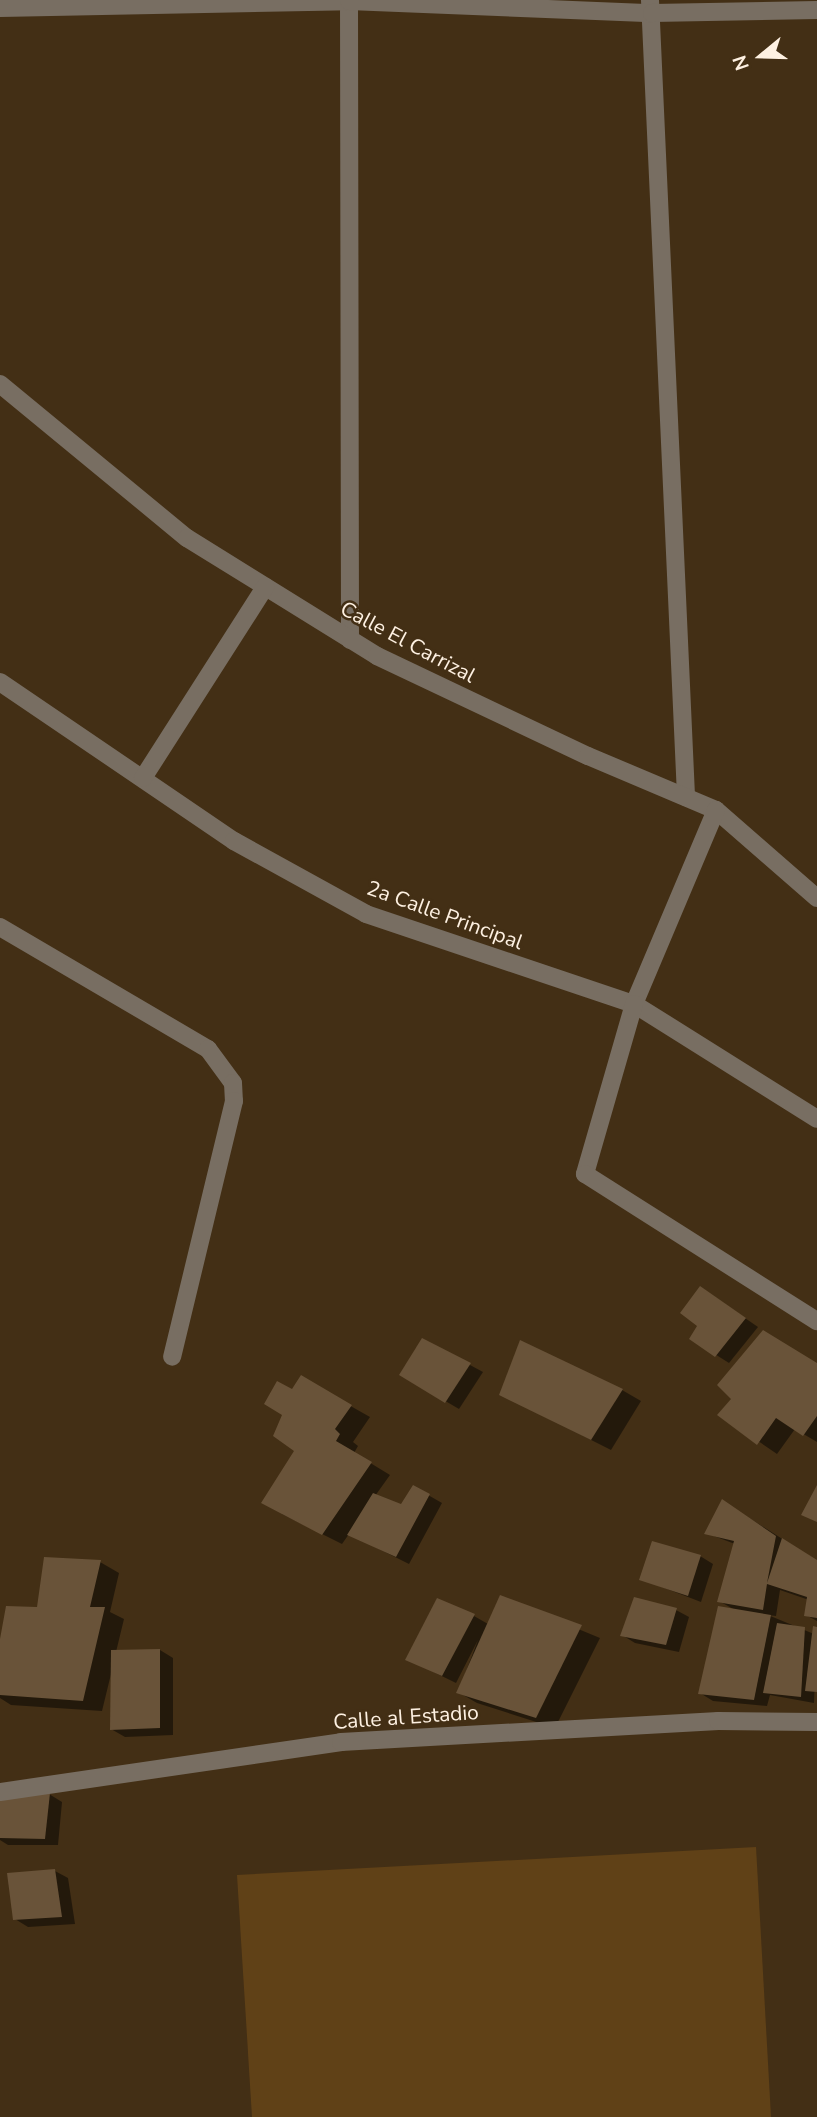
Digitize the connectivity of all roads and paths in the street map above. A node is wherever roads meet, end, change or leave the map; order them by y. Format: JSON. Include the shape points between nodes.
{"nodes":[{"id":1,"x":349,"y":0,"type":"edge"},
{"id":2,"x":651,"y":7,"type":"edge"},
{"id":3,"x":0,"y":8,"type":"edge"},
{"id":4,"x":817,"y":10,"type":"edge"},
{"id":5,"x":0,"y":384,"type":"edge"},
{"id":6,"x":265,"y":587,"type":"junction"},
{"id":7,"x":350,"y":640,"type":"junction"},
{"id":8,"x":0,"y":682,"type":"edge"},
{"id":9,"x":143,"y":778,"type":"junction"},
{"id":10,"x":686,"y":797,"type":"junction"},
{"id":11,"x":716,"y":810,"type":"junction"},
{"id":12,"x":817,"y":898,"type":"edge"},
{"id":13,"x":0,"y":928,"type":"edge"},
{"id":14,"x":634,"y":1004,"type":"junction"},
{"id":15,"x":817,"y":1119,"type":"edge"},
{"id":16,"x":817,"y":1321,"type":"edge"},
{"id":17,"x":172,"y":1357,"type":"dead end"},
{"id":18,"x":817,"y":1722,"type":"edge"},
{"id":19,"x":0,"y":1791,"type":"edge"}],
"edges":[{"from":1,"to":2,"type":"street"},
{"from":1,"to":3,"type":"street"},
{"from":1,"to":7,"type":"street"},
{"from":2,"to":4,"type":"street"},
{"from":2,"to":10,"type":"street"},
{"from":5,"to":6,"type":"street","name":"Calle El Carrizal","via":[[187,538]]},
{"from":6,"to":7,"type":"street","name":"Calle El Carrizal"},
{"from":6,"to":9,"type":"street"},
{"from":7,"to":10,"type":"street","name":"Calle El Carrizal","via":[[575,750]]},
{"from":8,"to":9,"type":"street","name":"2a Calle Principal"},
{"from":9,"to":14,"type":"street","name":"2a Calle Principal","via":[[234,841],[366,914]]},
{"from":10,"to":11,"type":"street","name":"Calle El Carrizal"},
{"from":11,"to":12,"type":"street","name":"Calle El Carrizal"},
{"from":11,"to":14,"type":"street"},
{"from":13,"to":17,"type":"street","via":[[208,1049],[233,1083],[234,1101]]},
{"from":14,"to":15,"type":"street","name":"2a Calle Principal"},
{"from":14,"to":16,"type":"street","via":[[585,1174]]},
{"from":18,"to":19,"type":"street","name":"Calle al Estadio","via":[[718,1721],[341,1742]]}]}
